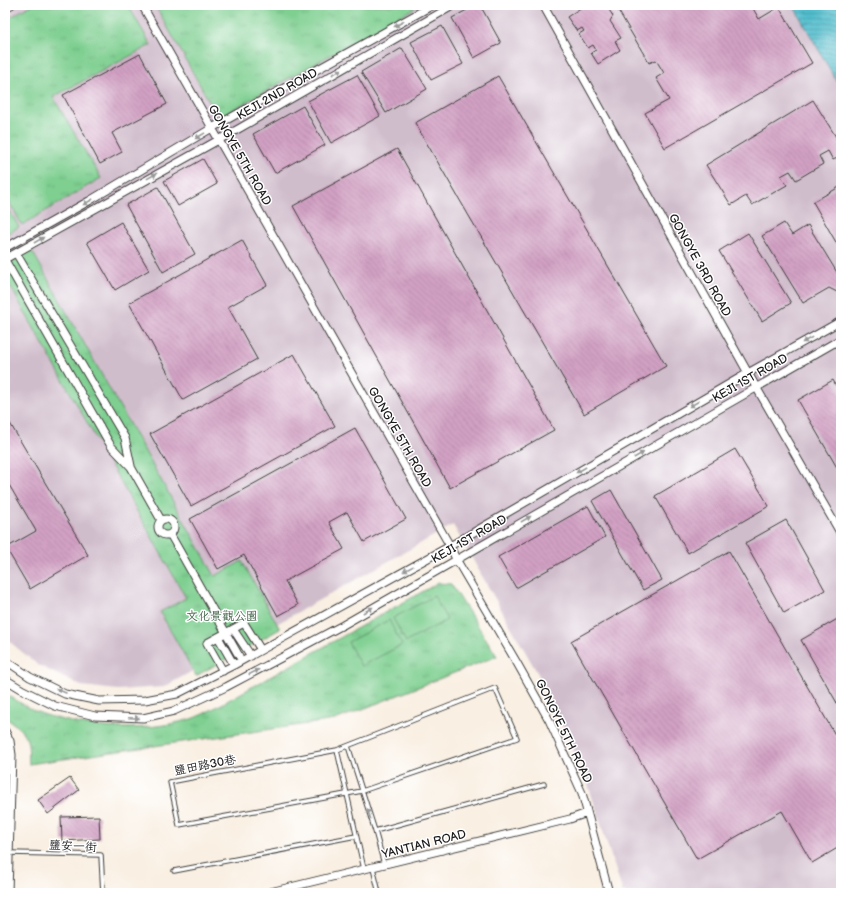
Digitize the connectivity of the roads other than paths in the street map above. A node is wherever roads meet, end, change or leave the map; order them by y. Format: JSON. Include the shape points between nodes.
{"nodes":[{"id":1,"x":11,"y":5,"type":"edge"},
{"id":2,"x":142,"y":5,"type":"edge"},
{"id":3,"x":433,"y":5,"type":"edge"},
{"id":4,"x":454,"y":5,"type":"edge"},
{"id":5,"x":542,"y":5,"type":"edge"},
{"id":6,"x":5,"y":8,"type":"edge"},
{"id":7,"x":212,"y":128,"type":"junction"},
{"id":8,"x":218,"y":140,"type":"junction"},
{"id":9,"x":5,"y":248,"type":"edge"},
{"id":10,"x":16,"y":253,"type":"junction"},
{"id":11,"x":5,"y":259,"type":"edge"},
{"id":12,"x":841,"y":321,"type":"edge"},
{"id":13,"x":841,"y":339,"type":"edge"},
{"id":14,"x":748,"y":373,"type":"junction"},
{"id":15,"x":757,"y":387,"type":"junction"},
{"id":16,"x":131,"y":467,"type":"junction"},
{"id":17,"x":161,"y":520,"type":"junction"},
{"id":18,"x":170,"y":534,"type":"junction"},
{"id":19,"x":841,"y":534,"type":"edge"},
{"id":20,"x":450,"y":546,"type":"junction"},
{"id":21,"x":456,"y":559,"type":"junction"},
{"id":22,"x":233,"y":629,"type":"junction"},
{"id":23,"x":226,"y":633,"type":"junction"},
{"id":24,"x":218,"y":637,"type":"junction"},
{"id":25,"x":261,"y":650,"type":"junction"},
{"id":26,"x":239,"y":656,"type":"dead end"},
{"id":27,"x":251,"y":656,"type":"junction"},
{"id":28,"x":5,"y":660,"type":"edge"},
{"id":29,"x":234,"y":665,"type":"junction"},
{"id":30,"x":223,"y":671,"type":"junction"},
{"id":31,"x":5,"y":679,"type":"edge"},
{"id":32,"x":5,"y":731,"type":"edge"},
{"id":33,"x":348,"y":746,"type":"junction"},
{"id":34,"x":336,"y":750,"type":"junction"},
{"id":35,"x":544,"y":784,"type":"dead end"},
{"id":36,"x":362,"y":791,"type":"junction"},
{"id":37,"x":347,"y":794,"type":"junction"},
{"id":38,"x":587,"y":813,"type":"junction"},
{"id":39,"x":375,"y":831,"type":"junction"},
{"id":40,"x":356,"y":836,"type":"junction"},
{"id":41,"x":8,"y":853,"type":"junction"},
{"id":42,"x":384,"y":865,"type":"junction"},
{"id":43,"x":373,"y":868,"type":"junction"},
{"id":44,"x":364,"y":870,"type":"junction"},
{"id":45,"x":174,"y":871,"type":"dead end"},
{"id":46,"x":8,"y":893,"type":"edge"},
{"id":47,"x":103,"y":893,"type":"edge"},
{"id":48,"x":268,"y":893,"type":"edge"},
{"id":49,"x":379,"y":893,"type":"edge"},
{"id":50,"x":609,"y":893,"type":"edge"}],
"edges":[{"from":1,"to":6,"type":"street"},
{"from":2,"to":7,"type":"street","name":"GONGYE 5TH ROAD"},
{"from":3,"to":7,"type":"street","name":"KEJI 2ND ROAD","one_way":true},
{"from":8,"to":4,"type":"street","name":"KEJI 2ND ROAD","one_way":true},
{"from":5,"to":14,"type":"street","name":"GONGYE 3RD ROAD"},
{"from":7,"to":8,"type":"street","name":"GONGYE 5TH ROAD"},
{"from":7,"to":9,"type":"street","name":"KEJI 2ND ROAD","one_way":true},
{"from":10,"to":8,"type":"street","name":"KEJI 2ND ROAD","one_way":true},
{"from":8,"to":20,"type":"street","name":"GONGYE 5TH ROAD"},
{"from":10,"to":11,"type":"street","name":"KEJI 2ND ROAD"},
{"from":10,"to":16,"type":"street","via":[[124,438]]},
{"from":11,"to":16,"type":"street","via":[[111,446]]},
{"from":12,"to":14,"type":"street","name":"KEJI 1ST ROAD","one_way":true},
{"from":13,"to":15,"type":"street","name":"KEJI 1ST ROAD"},
{"from":14,"to":15,"type":"street","name":"GONGYE 3RD ROAD"},
{"from":14,"to":20,"type":"street","name":"KEJI 1ST ROAD","one_way":true},
{"from":15,"to":19,"type":"street","name":"GONGYE 3RD ROAD"},
{"from":21,"to":15,"type":"street","name":"KEJI 1ST ROAD","one_way":true},
{"from":16,"to":17,"type":"street"},
{"from":17,"to":18,"type":"street","via":[[158,530],[164,535]]},
{"from":17,"to":18,"type":"street","via":[[169,519],[173,523]]},
{"from":18,"to":23,"type":"street"},
{"from":20,"to":21,"type":"street","name":"GONGYE 5TH ROAD"},
{"from":20,"to":25,"type":"street","name":"KEJI 1ST ROAD","one_way":true},
{"from":31,"to":21,"type":"street","name":"KEJI 1ST ROAD","one_way":true,"via":[[55,706],[95,716],[143,718],[174,711],[226,687],[336,628]]},
{"from":21,"to":38,"type":"street","name":"GONGYE 5TH ROAD","via":[[549,720],[582,793]]},
{"from":22,"to":23,"type":"street"},
{"from":22,"to":25,"type":"street","via":[[244,622]]},
{"from":22,"to":27,"type":"street"},
{"from":23,"to":24,"type":"street"},
{"from":23,"to":26,"type":"street"},
{"from":24,"to":29,"type":"street"},
{"from":24,"to":30,"type":"street","via":[[208,644]]},
{"from":25,"to":27,"type":"street","name":"KEJI 1ST ROAD"},
{"from":27,"to":29,"type":"street","name":"KEJI 1ST ROAD"},
{"from":30,"to":28,"type":"street","name":"KEJI 1ST ROAD","one_way":true,"via":[[177,694],[145,700],[99,700],[65,694],[30,677]]},
{"from":29,"to":30,"type":"street","name":"KEJI 1ST ROAD"},
{"from":32,"to":41,"type":"street","via":[[12,755]]},
{"from":33,"to":34,"type":"lane","name":"鹽田路30巷"},
{"from":33,"to":36,"type":"lane"},
{"from":33,"to":36,"type":"lane","name":"鹽田路30巷","via":[[495,688],[517,738]]},
{"from":34,"to":37,"type":"lane"},
{"from":34,"to":37,"type":"lane","name":"鹽田路30巷","via":[[170,782],[179,825]]},
{"from":35,"to":39,"type":"lane"},
{"from":36,"to":37,"type":"lane","name":"鹽田路30巷"},
{"from":39,"to":36,"type":"lane","one_way":true},
{"from":37,"to":40,"type":"lane"},
{"from":38,"to":42,"type":"street","name":"YANTIAN ROAD"},
{"from":38,"to":50,"type":"street","name":"GONGYE 5TH ROAD"},
{"from":39,"to":42,"type":"lane"},
{"from":40,"to":44,"type":"lane"},
{"from":40,"to":45,"type":"lane"},
{"from":41,"to":46,"type":"street"},
{"from":41,"to":47,"type":"lane","name":"鹽安一街","via":[[101,855]]},
{"from":42,"to":43,"type":"street","name":"YANTIAN ROAD"},
{"from":43,"to":44,"type":"street","name":"YANTIAN ROAD"},
{"from":43,"to":49,"type":"lane"},
{"from":44,"to":48,"type":"street","name":"YANTIAN ROAD"}]}
